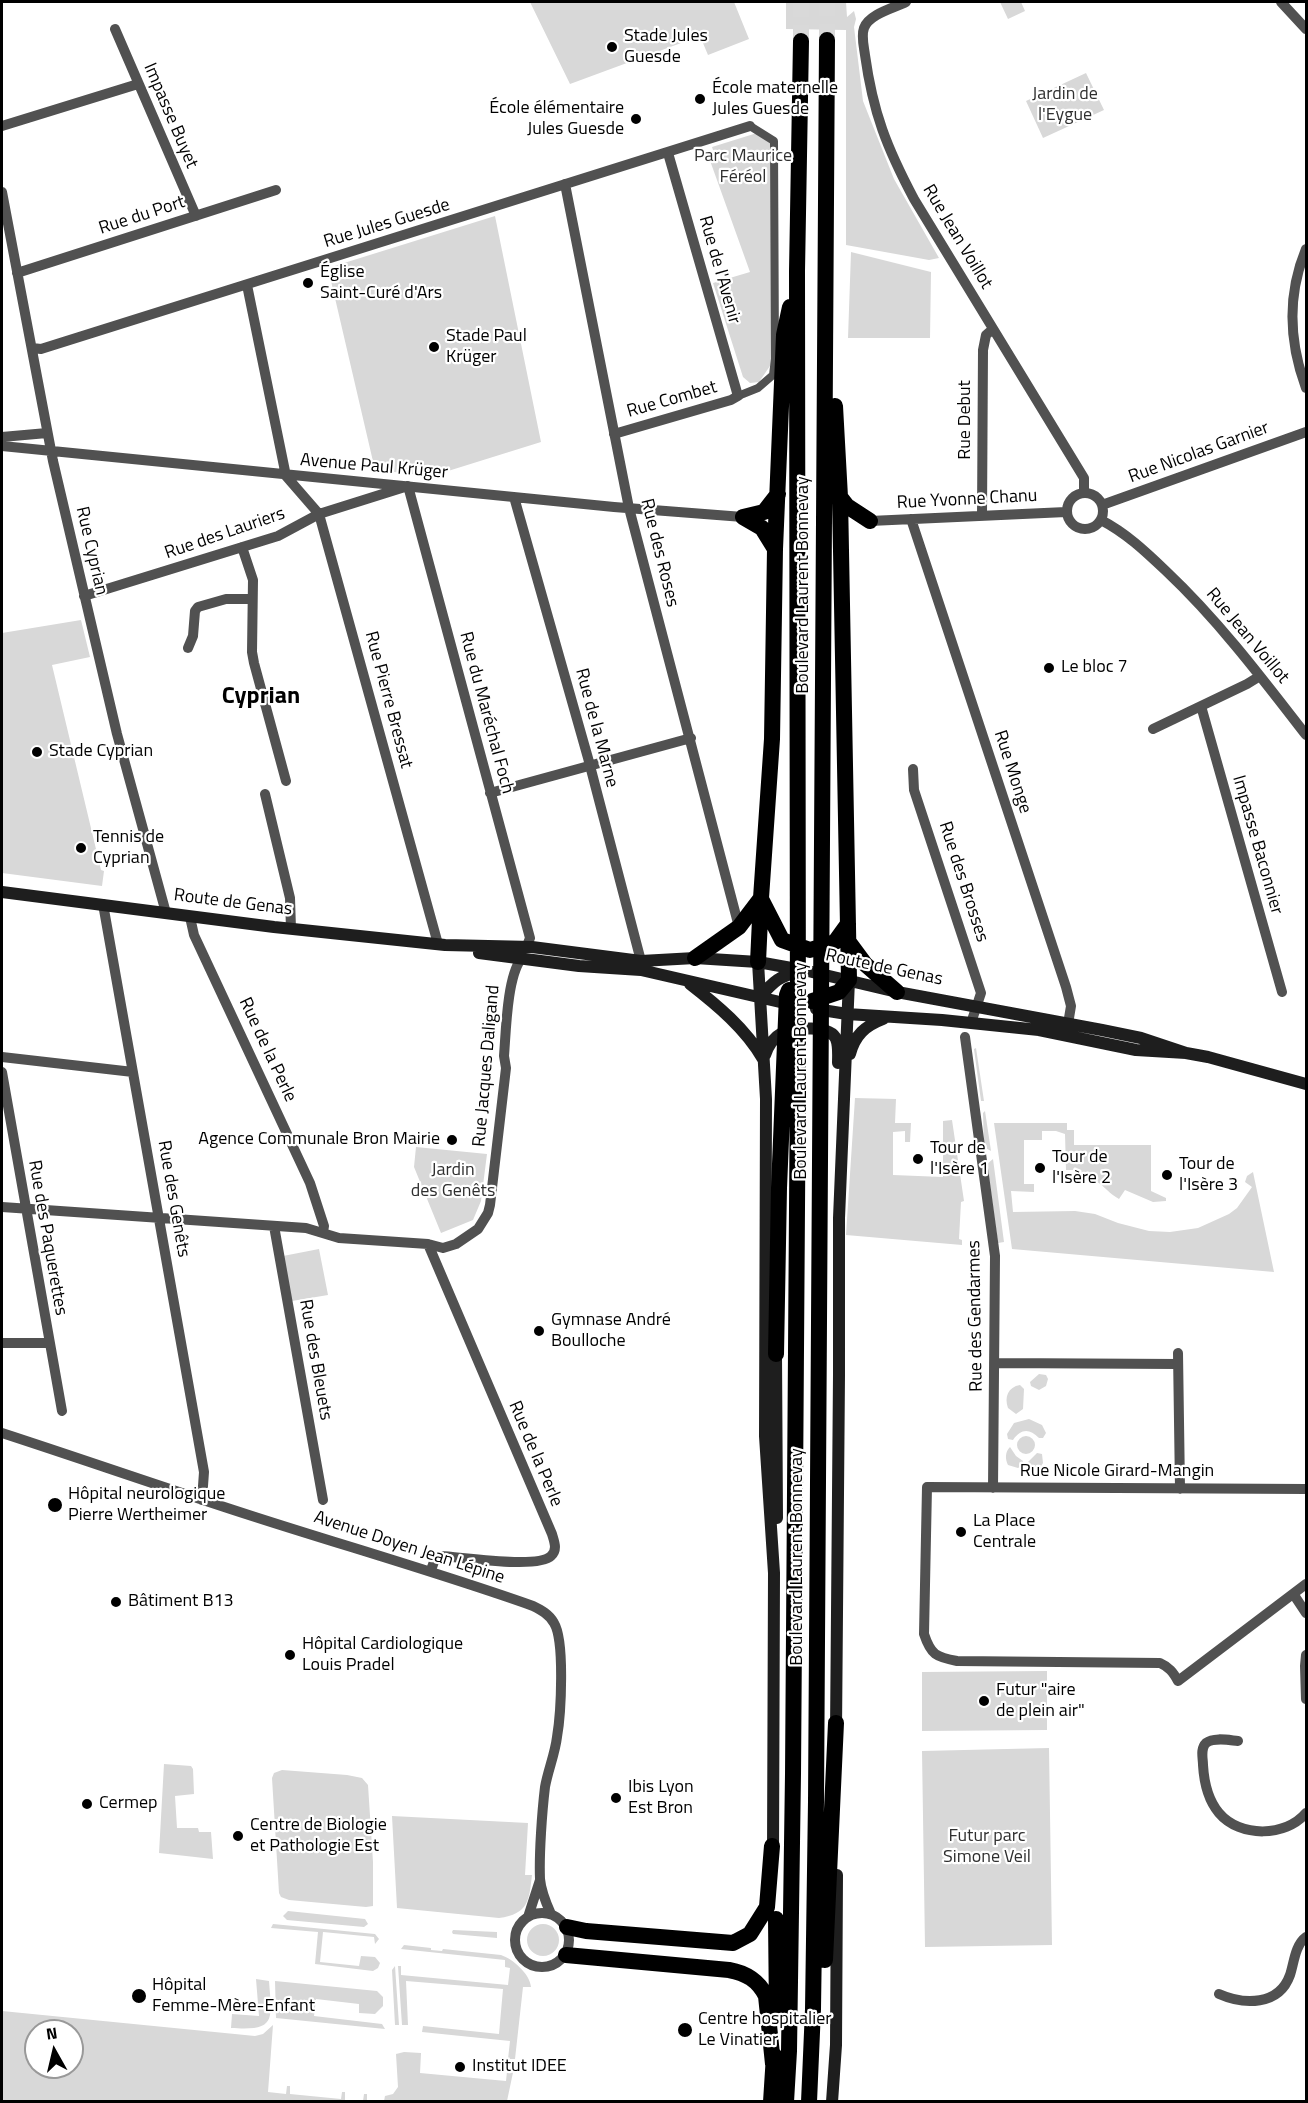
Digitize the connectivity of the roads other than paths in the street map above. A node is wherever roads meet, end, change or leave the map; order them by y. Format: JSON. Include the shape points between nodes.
{"nodes":[{"id":1,"x":906,"y":2,"type":"edge"},
{"id":2,"x":1281,"y":2,"type":"edge"},
{"id":3,"x":1306,"y":28,"type":"edge"},
{"id":4,"x":115,"y":29,"type":"dead end"},
{"id":5,"x":801,"y":40,"type":"tunnel mouth"},
{"id":6,"x":827,"y":40,"type":"tunnel mouth"},
{"id":7,"x":138,"y":84,"type":"junction"},
{"id":8,"x":2,"y":126,"type":"edge"},
{"id":9,"x":750,"y":126,"type":"joint"},
{"id":10,"x":668,"y":153,"type":"junction"},
{"id":11,"x":565,"y":184,"type":"junction"},
{"id":12,"x":276,"y":190,"type":"dead end"},
{"id":13,"x":2,"y":192,"type":"edge"},
{"id":14,"x":196,"y":216,"type":"junction"},
{"id":15,"x":1306,"y":249,"type":"edge"},
{"id":16,"x":797,"y":271,"type":"junction"},
{"id":17,"x":17,"y":273,"type":"junction"},
{"id":18,"x":247,"y":285,"type":"junction"},
{"id":19,"x":825,"y":322,"type":"junction"},
{"id":20,"x":993,"y":329,"type":"junction"},
{"id":21,"x":32,"y":348,"type":"junction"},
{"id":22,"x":1306,"y":388,"type":"edge"},
{"id":23,"x":738,"y":396,"type":"junction"},
{"id":24,"x":1306,"y":432,"type":"edge"},
{"id":25,"x":47,"y":433,"type":"junction"},
{"id":26,"x":614,"y":434,"type":"junction"},
{"id":27,"x":2,"y":437,"type":"edge"},
{"id":28,"x":2,"y":446,"type":"edge"},
{"id":29,"x":51,"y":450,"type":"junction"},
{"id":30,"x":286,"y":476,"type":"junction"},
{"id":31,"x":408,"y":486,"type":"junction"},
{"id":32,"x":1084,"y":492,"type":"junction"},
{"id":33,"x":778,"y":494,"type":"junction"},
{"id":34,"x":514,"y":497,"type":"junction"},
{"id":35,"x":840,"y":497,"type":"junction"},
{"id":36,"x":1102,"y":505,"type":"junction"},
{"id":37,"x":629,"y":508,"type":"junction"},
{"id":38,"x":1066,"y":512,"type":"junction"},
{"id":39,"x":319,"y":514,"type":"junction"},
{"id":40,"x":982,"y":516,"type":"junction"},
{"id":41,"x":743,"y":517,"type":"junction"},
{"id":42,"x":911,"y":519,"type":"junction"},
{"id":43,"x":1101,"y":520,"type":"junction"},
{"id":44,"x":870,"y":521,"type":"junction"},
{"id":45,"x":840,"y":541,"type":"junction"},
{"id":46,"x":242,"y":547,"type":"junction"},
{"id":47,"x":776,"y":549,"type":"junction"},
{"id":48,"x":84,"y":596,"type":"junction"},
{"id":49,"x":252,"y":599,"type":"junction"},
{"id":50,"x":188,"y":648,"type":"dead end"},
{"id":51,"x":1260,"y":676,"type":"junction"},
{"id":52,"x":1201,"y":706,"type":"junction"},
{"id":53,"x":1153,"y":729,"type":"dead end"},
{"id":54,"x":1306,"y":735,"type":"edge"},
{"id":55,"x":691,"y":738,"type":"junction"},
{"id":56,"x":590,"y":766,"type":"junction"},
{"id":57,"x":913,"y":769,"type":"dead end"},
{"id":58,"x":286,"y":781,"type":"dead end"},
{"id":59,"x":490,"y":793,"type":"junction"},
{"id":60,"x":265,"y":794,"type":"dead end"},
{"id":61,"x":2,"y":892,"type":"edge"},
{"id":62,"x":761,"y":898,"type":"junction"},
{"id":63,"x":103,"y":904,"type":"junction"},
{"id":64,"x":165,"y":913,"type":"junction"},
{"id":65,"x":190,"y":917,"type":"junction"},
{"id":66,"x":739,"y":927,"type":"junction"},
{"id":67,"x":291,"y":929,"type":"junction"},
{"id":68,"x":848,"y":933,"type":"junction"},
{"id":69,"x":438,"y":944,"type":"junction"},
{"id":70,"x":523,"y":953,"type":"junction"},
{"id":71,"x":596,"y":954,"type":"junction"},
{"id":72,"x":695,"y":958,"type":"junction"},
{"id":73,"x":758,"y":962,"type":"junction"},
{"id":74,"x":641,"y":965,"type":"junction"},
{"id":75,"x":579,"y":966,"type":"junction"},
{"id":76,"x":803,"y":968,"type":"junction"},
{"id":77,"x":686,"y":980,"type":"junction"},
{"id":78,"x":849,"y":980,"type":"junction"},
{"id":79,"x":897,"y":992,"type":"junction"},
{"id":80,"x":1282,"y":993,"type":"dead end"},
{"id":81,"x":760,"y":997,"type":"junction"},
{"id":82,"x":793,"y":1005,"type":"junction"},
{"id":83,"x":978,"y":1006,"type":"junction"},
{"id":84,"x":847,"y":1014,"type":"junction"},
{"id":85,"x":887,"y":1017,"type":"junction"},
{"id":86,"x":971,"y":1023,"type":"junction"},
{"id":87,"x":1067,"y":1029,"type":"junction"},
{"id":88,"x":965,"y":1037,"type":"dead end"},
{"id":89,"x":2,"y":1057,"type":"edge"},
{"id":90,"x":764,"y":1060,"type":"junction"},
{"id":91,"x":792,"y":1065,"type":"junction"},
{"id":92,"x":2,"y":1072,"type":"edge"},
{"id":93,"x":133,"y":1072,"type":"junction"},
{"id":94,"x":845,"y":1076,"type":"junction"},
{"id":95,"x":1306,"y":1084,"type":"edge"},
{"id":96,"x":841,"y":1142,"type":"junction"},
{"id":97,"x":2,"y":1207,"type":"edge"},
{"id":98,"x":25,"y":1209,"type":"junction"},
{"id":99,"x":157,"y":1218,"type":"junction"},
{"id":100,"x":274,"y":1226,"type":"junction"},
{"id":101,"x":323,"y":1232,"type":"junction"},
{"id":102,"x":428,"y":1244,"type":"junction"},
{"id":103,"x":2,"y":1343,"type":"edge"},
{"id":104,"x":50,"y":1343,"type":"junction"},
{"id":105,"x":777,"y":1354,"type":"joint"},
{"id":106,"x":994,"y":1363,"type":"junction"},
{"id":107,"x":62,"y":1411,"type":"dead end"},
{"id":108,"x":2,"y":1433,"type":"edge"},
{"id":109,"x":993,"y":1488,"type":"junction"},
{"id":110,"x":1180,"y":1489,"type":"junction"},
{"id":111,"x":1306,"y":1489,"type":"edge"},
{"id":112,"x":202,"y":1500,"type":"junction"},
{"id":113,"x":323,"y":1500,"type":"dead end"},
{"id":114,"x":431,"y":1570,"type":"junction"},
{"id":115,"x":774,"y":1574,"type":"junction"},
{"id":116,"x":1306,"y":1584,"type":"edge"},
{"id":117,"x":1293,"y":1595,"type":"junction"},
{"id":118,"x":1306,"y":1613,"type":"edge"},
{"id":119,"x":1306,"y":1655,"type":"edge"},
{"id":120,"x":1306,"y":1699,"type":"edge"},
{"id":121,"x":836,"y":1723,"type":"junction"},
{"id":122,"x":1238,"y":1741,"type":"dead end"},
{"id":123,"x":1306,"y":1813,"type":"edge"},
{"id":124,"x":772,"y":1846,"type":"junction"},
{"id":125,"x":540,"y":1879,"type":"junction"},
{"id":126,"x":551,"y":1914,"type":"junction"},
{"id":127,"x":528,"y":1917,"type":"junction"},
{"id":128,"x":776,"y":1920,"type":"joint"},
{"id":129,"x":567,"y":1927,"type":"junction"},
{"id":130,"x":1306,"y":1937,"type":"edge"},
{"id":131,"x":566,"y":1955,"type":"junction"},
{"id":132,"x":1219,"y":1994,"type":"dead end"},
{"id":133,"x":773,"y":2064,"type":"junction"},
{"id":134,"x":771,"y":2102,"type":"edge"},
{"id":135,"x":786,"y":2102,"type":"edge"},
{"id":136,"x":809,"y":2102,"type":"edge"},
{"id":137,"x":819,"y":2102,"type":"edge"},
{"id":138,"x":832,"y":2102,"type":"edge"}],
"edges":[{"from":1,"to":20,"type":"street","name":"Rue Jean Voillot","via":[[869,19],[863,29],[876,114],[892,158],[914,199]]},
{"from":2,"to":3,"type":"street"},
{"from":4,"to":7,"type":"street","name":"Impasse Buyet"},
{"from":5,"to":16,"type":"highway","name":"Boulevard Laurent Bonnevay"},
{"from":6,"to":19,"type":"highway","name":"Boulevard Laurent Bonnevay"},
{"from":7,"to":8,"type":"street"},
{"from":7,"to":14,"type":"street","name":"Impasse Buyet"},
{"from":9,"to":10,"type":"street","name":"Rue Jules Guesde"},
{"from":9,"to":23,"type":"street","via":[[774,141],[775,358],[773,375],[758,388]]},
{"from":10,"to":11,"type":"street","name":"Rue Jules Guesde"},
{"from":10,"to":23,"type":"street","name":"Rue de l'Avenir"},
{"from":11,"to":18,"type":"street","name":"Rue Jules Guesde"},
{"from":11,"to":26,"type":"street","name":"Rue des Roses"},
{"from":12,"to":14,"type":"street","name":"Rue du Port"},
{"from":13,"to":17,"type":"street","name":"Rue Cyprian"},
{"from":14,"to":17,"type":"street","name":"Rue du Port"},
{"from":15,"to":22,"type":"street","via":[[1292,303],[1297,360]]},
{"from":16,"to":33,"type":"highway","via":[[784,335]]},
{"from":16,"to":76,"type":"highway","name":"Boulevard Laurent Bonnevay","via":[[797,907]]},
{"from":17,"to":21,"type":"street","name":"Rue Cyprian"},
{"from":18,"to":21,"type":"street","name":"Rue Jules Guesde","via":[[41,349]]},
{"from":18,"to":30,"type":"street"},
{"from":19,"to":35,"type":"highway","via":[[833,353]]},
{"from":19,"to":136,"type":"highway","name":"Boulevard Laurent Bonnevay","via":[[816,1789]]},
{"from":20,"to":32,"type":"street","name":"Rue Jean Voillot","via":[[1084,478]]},
{"from":20,"to":40,"type":"street","name":"Rue Debut","via":[[986,335],[983,350]]},
{"from":21,"to":25,"type":"street","name":"Rue Cyprian"},
{"from":23,"to":26,"type":"street","name":"Rue Combet"},
{"from":24,"to":36,"type":"street","name":"Rue Nicolas Garnier"},
{"from":25,"to":27,"type":"street"},
{"from":25,"to":29,"type":"street","name":"Rue Cyprian"},
{"from":26,"to":37,"type":"street","name":"Rue des Roses"},
{"from":28,"to":29,"type":"street","name":"Avenue Paul Krüger"},
{"from":29,"to":30,"type":"street","name":"Avenue Paul Krüger"},
{"from":29,"to":48,"type":"street","name":"Rue Cyprian"},
{"from":30,"to":31,"type":"street","name":"Avenue Paul Krüger"},
{"from":30,"to":39,"type":"street","name":"Rue Pierre Bressat"},
{"from":31,"to":34,"type":"street","name":"Avenue Paul Krüger"},
{"from":31,"to":39,"type":"street","name":"Rue des Lauriers"},
{"from":31,"to":59,"type":"street","name":"Rue du Maréchal Foch"},
{"from":32,"to":36,"type":"street","via":[[1095,496]]},
{"from":32,"to":38,"type":"street","via":[[1073,496]]},
{"from":33,"to":41,"type":"highway","via":[[764,512]]},
{"from":33,"to":47,"type":"highway"},
{"from":34,"to":37,"type":"street","name":"Avenue Paul Krüger"},
{"from":34,"to":56,"type":"street","name":"Rue de la Marne"},
{"from":35,"to":44,"type":"highway"},
{"from":35,"to":45,"type":"highway"},
{"from":36,"to":43,"type":"street"},
{"from":37,"to":41,"type":"street","name":"Avenue Paul Krüger"},
{"from":37,"to":55,"type":"street","name":"Rue des Roses"},
{"from":38,"to":40,"type":"street","name":"Rue Yvonne Chanu"},
{"from":38,"to":43,"type":"street","via":[[1070,522],[1079,528],[1091,528]]},
{"from":39,"to":46,"type":"street","name":"Rue des Lauriers","via":[[278,536]]},
{"from":39,"to":69,"type":"street","name":"Rue Pierre Bressat"},
{"from":40,"to":42,"type":"street","name":"Rue Yvonne Chanu"},
{"from":41,"to":47,"type":"highway","via":[[762,528]]},
{"from":42,"to":44,"type":"street","name":"Rue Yvonne Chanu"},
{"from":42,"to":87,"type":"street","name":"Rue Monge","via":[[1066,987],[1071,1006]]},
{"from":43,"to":51,"type":"street","name":"Rue Jean Voillot","via":[[1128,536],[1178,582]]},
{"from":44,"to":45,"type":"highway"},
{"from":45,"to":68,"type":"highway"},
{"from":46,"to":48,"type":"street","name":"Rue des Lauriers"},
{"from":46,"to":49,"type":"street","via":[[253,580]]},
{"from":47,"to":62,"type":"highway","via":[[772,739]]},
{"from":48,"to":64,"type":"street","name":"Rue Cyprian"},
{"from":49,"to":50,"type":"street","via":[[226,599],[198,607]]},
{"from":49,"to":58,"type":"street","via":[[254,663]]},
{"from":51,"to":52,"type":"street"},
{"from":51,"to":54,"type":"street","name":"Rue Jean Voillot"},
{"from":52,"to":53,"type":"street"},
{"from":52,"to":80,"type":"street","name":"Impasse Baconnier"},
{"from":55,"to":56,"type":"street"},
{"from":55,"to":66,"type":"street","name":"Rue des Roses"},
{"from":56,"to":59,"type":"street"},
{"from":56,"to":74,"type":"street","name":"Rue de la Marne"},
{"from":57,"to":83,"type":"street","name":"Rue des Brosses","via":[[914,790],[981,993]]},
{"from":59,"to":70,"type":"street","name":"Rue du Maréchal Foch","via":[[530,938]]},
{"from":60,"to":67,"type":"street","via":[[290,898]]},
{"from":61,"to":63,"type":"main road","name":"Route de Genas"},
{"from":62,"to":66,"type":"highway"},
{"from":62,"to":68,"type":"highway","via":[[782,940],[810,950]]},
{"from":62,"to":73,"type":"highway"},
{"from":63,"to":64,"type":"main road","name":"Route de Genas"},
{"from":63,"to":93,"type":"street","name":"Rue des Genêts"},
{"from":64,"to":65,"type":"main road","name":"Route de Genas"},
{"from":65,"to":67,"type":"main road","name":"Route de Genas"},
{"from":65,"to":101,"type":"street","name":"Rue de la Perle","via":[[194,934],[310,1183]]},
{"from":66,"to":72,"type":"highway"},
{"from":67,"to":69,"type":"main road","name":"Route de Genas"},
{"from":68,"to":78,"type":"highway"},
{"from":68,"to":79,"type":"highway","via":[[865,964]]},
{"from":69,"to":70,"type":"main road","name":"Route de Genas","via":[[480,953]]},
{"from":70,"to":71,"type":"main road","name":"Route de Genas"},
{"from":70,"to":75,"type":"main road","name":"Route de Genas"},
{"from":70,"to":102,"type":"street","name":"Rue Jacques Daligand","via":[[512,979],[506,1068],[488,1213],[478,1229],[456,1244],[443,1248]]},
{"from":71,"to":74,"type":"main road","name":"Route de Genas"},
{"from":71,"to":75,"type":"street"},
{"from":72,"to":73,"type":"main road","name":"Route de Genas"},
{"from":72,"to":74,"type":"main road","name":"Route de Genas"},
{"from":73,"to":76,"type":"main road","name":"Route de Genas"},
{"from":73,"to":81,"type":"main road"},
{"from":74,"to":75,"type":"main road","name":"Route de Genas"},
{"from":74,"to":77,"type":"main road","name":"Route de Genas"},
{"from":76,"to":78,"type":"main road","name":"Route de Genas"},
{"from":76,"to":81,"type":"main road","via":[[771,984]]},
{"from":76,"to":91,"type":"highway","name":"Boulevard Laurent Bonnevay","via":[[787,995]]},
{"from":77,"to":81,"type":"main road","name":"Route de Genas"},
{"from":77,"to":90,"type":"main road","via":[[730,1018]]},
{"from":78,"to":79,"type":"main road","name":"Route de Genas"},
{"from":78,"to":82,"type":"highway","via":[[839,992]]},
{"from":78,"to":84,"type":"main road"},
{"from":79,"to":83,"type":"main road","name":"Route de Genas"},
{"from":81,"to":82,"type":"main road","name":"Route de Genas"},
{"from":81,"to":90,"type":"main road"},
{"from":82,"to":84,"type":"main road","name":"Route de Genas"},
{"from":83,"to":86,"type":"street"},
{"from":83,"to":87,"type":"main road","name":"Route de Genas"},
{"from":84,"to":85,"type":"main road","name":"Route de Genas"},
{"from":84,"to":94,"type":"main road"},
{"from":85,"to":86,"type":"main road","name":"Route de Genas"},
{"from":85,"to":94,"type":"main road","via":[[868,1025],[853,1042]]},
{"from":86,"to":87,"type":"main road","name":"Route de Genas"},
{"from":87,"to":95,"type":"main road","name":"Route de Genas","via":[[1141,1038]]},
{"from":88,"to":106,"type":"street","name":"Rue des Gendarmes","via":[[994,1256]]},
{"from":89,"to":93,"type":"street"},
{"from":90,"to":96,"type":"main road","via":[[768,1045],[795,1029],[811,1028],[833,1034],[837,1040]]},
{"from":90,"to":115,"type":"main road","via":[[765,1436]]},
{"from":91,"to":105,"type":"highway","via":[[780,1188]]},
{"from":91,"to":135,"type":"highway","name":"Boulevard Laurent Bonnevay","via":[[793,1774]]},
{"from":92,"to":98,"type":"street","name":"Rue des Paquerettes"},
{"from":93,"to":99,"type":"street","name":"Rue des Genêts"},
{"from":94,"to":96,"type":"main road"},
{"from":96,"to":121,"type":"main road"},
{"from":97,"to":98,"type":"street","name":"Rue Jacques Daligand"},
{"from":98,"to":99,"type":"street","name":"Rue Jacques Daligand"},
{"from":98,"to":104,"type":"street","name":"Rue des Paquerettes"},
{"from":99,"to":100,"type":"street","name":"Rue Jacques Daligand"},
{"from":99,"to":112,"type":"street","name":"Rue des Genêts","via":[[204,1472]]},
{"from":100,"to":101,"type":"street","name":"Rue Jacques Daligand"},
{"from":100,"to":113,"type":"street","name":"Rue des Bleuets"},
{"from":101,"to":102,"type":"street","name":"Rue Jacques Daligand","via":[[339,1238]]},
{"from":102,"to":114,"type":"street","name":"Rue de la Perle","via":[[555,1547],[550,1558],[536,1561],[441,1556],[435,1559]]},
{"from":103,"to":104,"type":"street"},
{"from":104,"to":107,"type":"street","name":"Rue des Paquerettes"},
{"from":105,"to":115,"type":"main road"},
{"from":106,"to":109,"type":"street","name":"Rue des Gendarmes"},
{"from":106,"to":110,"type":"street","via":[[1178,1359]]},
{"from":108,"to":112,"type":"street","name":"Avenue Doyen Jean Lépine"},
{"from":109,"to":110,"type":"street","name":"Rue Nicole Girard-Mangin"},
{"from":109,"to":117,"type":"street","name":"Rue Nicole Girard-Mangin","via":[[927,1487],[924,1634],[929,1649],[939,1658],[957,1662],[1160,1664],[1167,1666],[1178,1681]]},
{"from":110,"to":111,"type":"street","name":"Rue Nicole Girard-Mangin"},
{"from":112,"to":114,"type":"street","name":"Avenue Doyen Jean Lépine"},
{"from":114,"to":125,"type":"street","name":"Avenue Doyen Jean Lépine","via":[[532,1606],[549,1617],[558,1632],[561,1662],[557,1737],[544,1797]]},
{"from":115,"to":124,"type":"main road"},
{"from":116,"to":117,"type":"street"},
{"from":117,"to":118,"type":"street"},
{"from":119,"to":120,"type":"street"},
{"from":121,"to":137,"type":"highway"},
{"from":121,"to":138,"type":"main road","via":[[836,2045]]},
{"from":122,"to":123,"type":"street","via":[[1212,1740],[1202,1751],[1209,1796],[1220,1814],[1240,1828],[1261,1832],[1284,1829]]},
{"from":124,"to":128,"type":"main road"},
{"from":124,"to":129,"type":"highway","via":[[767,1907],[750,1934],[733,1943]]},
{"from":125,"to":126,"type":"street","name":"Avenue Doyen Jean Lépine"},
{"from":125,"to":127,"type":"street","name":"Avenue Doyen Jean Lépine"},
{"from":126,"to":127,"type":"street"},
{"from":126,"to":129,"type":"street"},
{"from":127,"to":131,"type":"street","via":[[515,1935],[520,1956],[540,1968]]},
{"from":128,"to":133,"type":"highway"},
{"from":129,"to":131,"type":"street","via":[[570,1940]]},
{"from":130,"to":132,"type":"street","via":[[1289,1977],[1272,1998],[1256,2002],[1232,2000]]},
{"from":131,"to":133,"type":"highway","via":[[748,1975],[763,1989],[768,2003]]},
{"from":133,"to":134,"type":"highway"}]}
